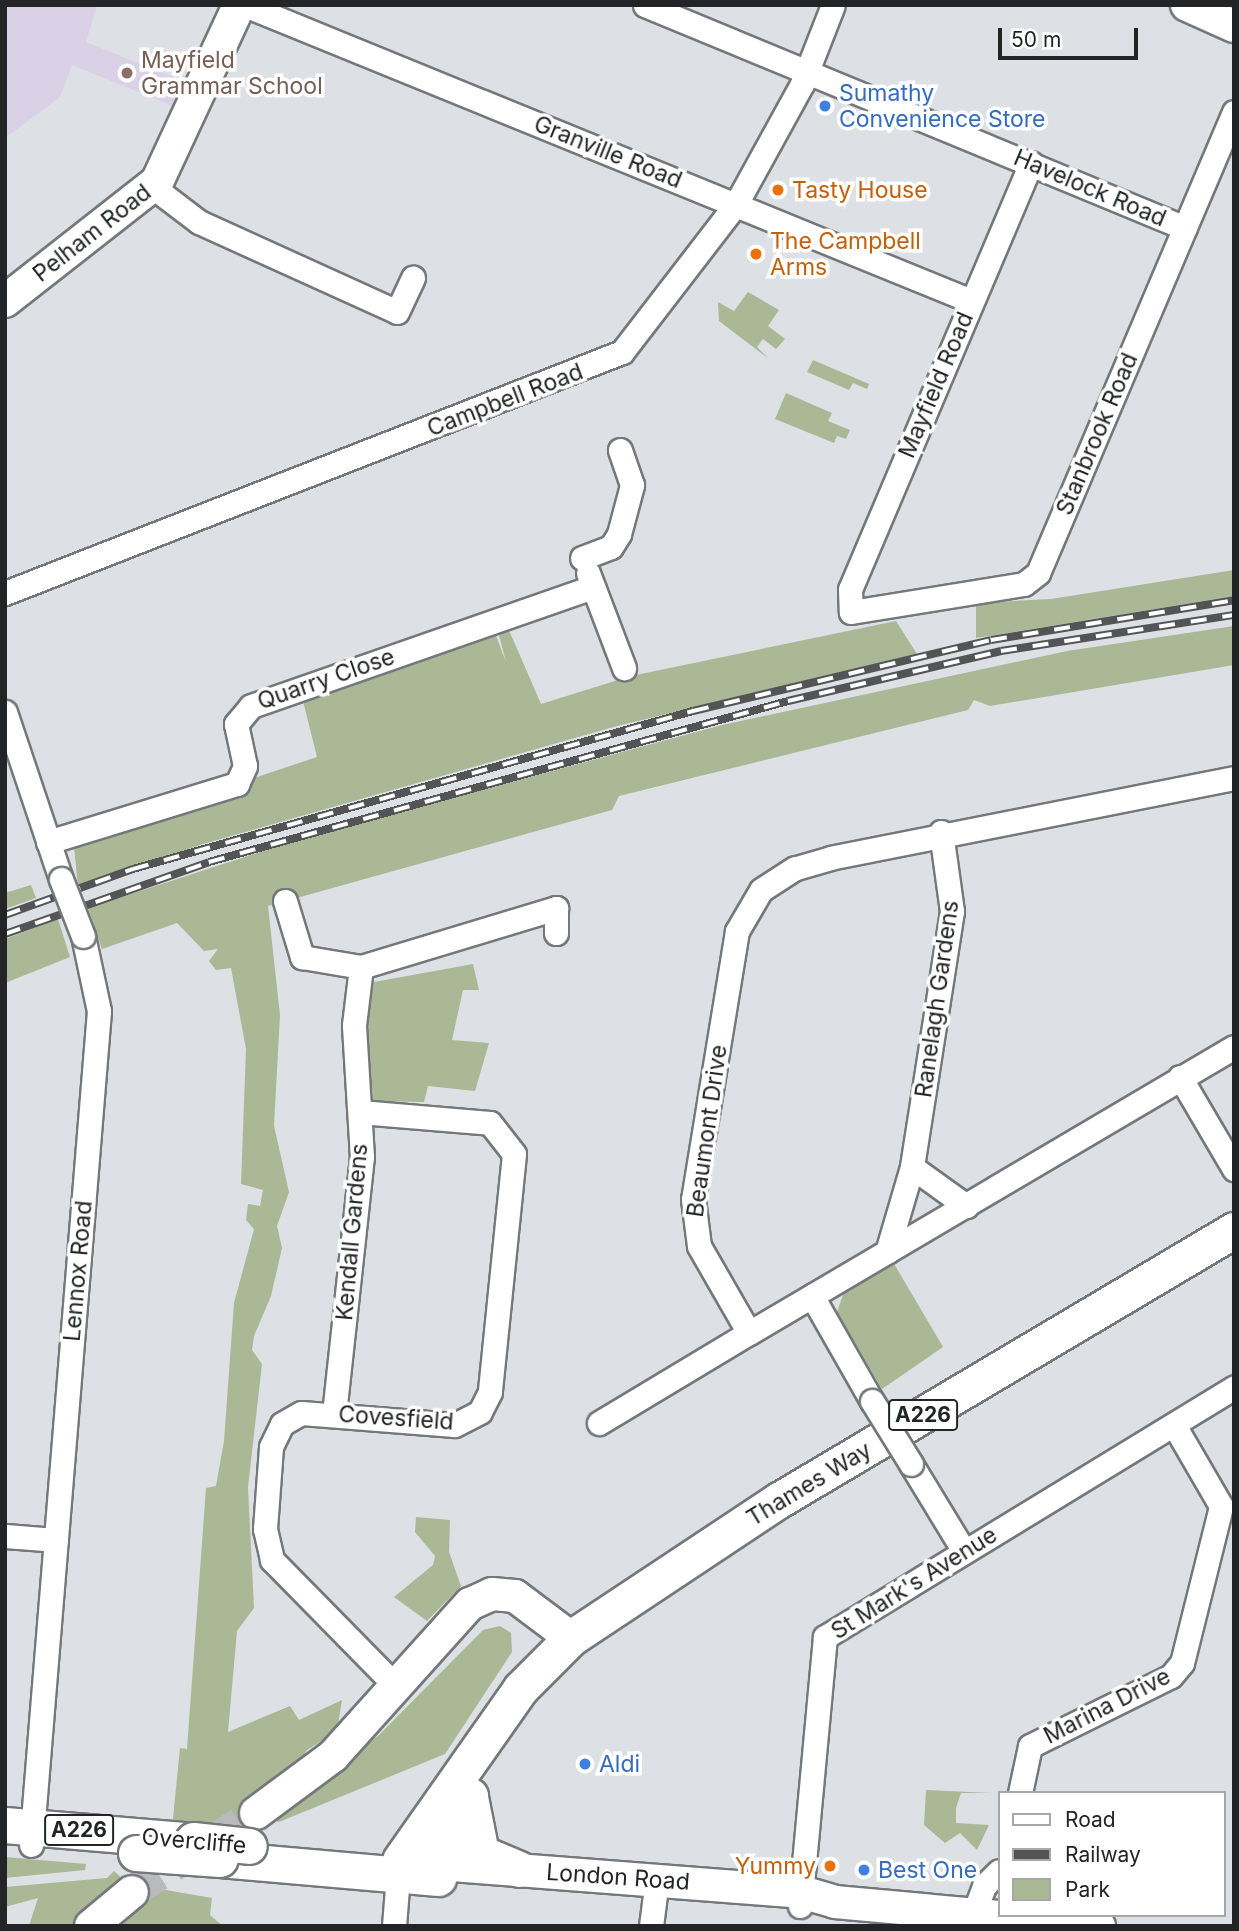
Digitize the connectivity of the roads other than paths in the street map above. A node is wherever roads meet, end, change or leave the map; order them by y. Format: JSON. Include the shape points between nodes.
{"nodes":[{"id":1,"x":239,"y":5,"type":"edge"},
{"id":2,"x":244,"y":5,"type":"edge"},
{"id":3,"x":645,"y":5,"type":"edge"},
{"id":4,"x":833,"y":5,"type":"edge"},
{"id":5,"x":1187,"y":5,"type":"edge"},
{"id":6,"x":1234,"y":26,"type":"edge"},
{"id":7,"x":808,"y":72,"type":"junction"},
{"id":8,"x":1234,"y":112,"type":"edge"},
{"id":9,"x":1031,"y":163,"type":"junction"},
{"id":10,"x":153,"y":187,"type":"junction"},
{"id":11,"x":736,"y":204,"type":"junction"},
{"id":12,"x":1185,"y":228,"type":"junction"},
{"id":13,"x":413,"y":277,"type":"dead end"},
{"id":14,"x":5,"y":301,"type":"edge"},
{"id":15,"x":971,"y":301,"type":"junction"},
{"id":16,"x":620,"y":450,"type":"dead end"},
{"id":17,"x":593,"y":587,"type":"junction"},
{"id":18,"x":5,"y":593,"type":"edge"},
{"id":19,"x":848,"y":609,"type":"joint"},
{"id":20,"x":624,"y":668,"type":"dead end"},
{"id":21,"x":5,"y":712,"type":"edge"},
{"id":22,"x":11,"y":749,"type":"edge"},
{"id":23,"x":1234,"y":778,"type":"edge"},
{"id":24,"x":941,"y":832,"type":"junction"},
{"id":25,"x":48,"y":842,"type":"junction"},
{"id":26,"x":285,"y":901,"type":"dead end"},
{"id":27,"x":556,"y":933,"type":"dead end"},
{"id":28,"x":361,"y":967,"type":"junction"},
{"id":29,"x":1234,"y":1047,"type":"edge"},
{"id":30,"x":1180,"y":1077,"type":"junction"},
{"id":31,"x":360,"y":1112,"type":"junction"},
{"id":32,"x":912,"y":1167,"type":"junction"},
{"id":33,"x":1234,"y":1169,"type":"edge"},
{"id":34,"x":966,"y":1206,"type":"junction"},
{"id":35,"x":1234,"y":1230,"type":"edge"},
{"id":36,"x":887,"y":1252,"type":"junction"},
{"id":37,"x":811,"y":1296,"type":"junction"},
{"id":38,"x":749,"y":1333,"type":"junction"},
{"id":39,"x":1234,"y":1387,"type":"edge"},
{"id":40,"x":334,"y":1415,"type":"junction"},
{"id":41,"x":599,"y":1422,"type":"dead end"},
{"id":42,"x":1174,"y":1425,"type":"junction"},
{"id":43,"x":5,"y":1536,"type":"edge"},
{"id":44,"x":56,"y":1540,"type":"junction"},
{"id":45,"x":964,"y":1551,"type":"junction"},
{"id":46,"x":571,"y":1638,"type":"junction"},
{"id":47,"x":397,"y":1687,"type":"junction"},
{"id":48,"x":483,"y":1748,"type":"junction"},
{"id":49,"x":1020,"y":1791,"type":"edge"},
{"id":50,"x":470,"y":1797,"type":"junction"},
{"id":51,"x":18,"y":1835,"type":"edge"},
{"id":52,"x":242,"y":1839,"type":"junction"},
{"id":53,"x":298,"y":1858,"type":"joint"},
{"id":54,"x":519,"y":1869,"type":"junction"},
{"id":55,"x":998,"y":1872,"type":"edge"},
{"id":56,"x":415,"y":1873,"type":"junction"},
{"id":57,"x":132,"y":1892,"type":"tunnel mouth"},
{"id":58,"x":801,"y":1900,"type":"junction"},
{"id":59,"x":654,"y":1901,"type":"edge"},
{"id":60,"x":973,"y":1914,"type":"junction"},
{"id":61,"x":998,"y":1916,"type":"edge"},
{"id":62,"x":1023,"y":1917,"type":"edge"},
{"id":63,"x":1056,"y":1919,"type":"edge"},
{"id":64,"x":91,"y":1926,"type":"edge"},
{"id":65,"x":394,"y":1926,"type":"edge"},
{"id":66,"x":1099,"y":1926,"type":"edge"}],
"edges":[{"from":1,"to":10,"type":"main road","name":"Pelham Road","via":[[174,156]]},
{"from":2,"to":11,"type":"street","name":"Granville Road"},
{"from":3,"to":7,"type":"street","name":"Havelock Road"},
{"from":4,"to":7,"type":"street","name":"Campbell Road"},
{"from":5,"to":6,"type":"main road"},
{"from":7,"to":9,"type":"street","name":"Havelock Road"},
{"from":7,"to":11,"type":"street","name":"Campbell Road"},
{"from":8,"to":12,"type":"street","name":"Stanbrook Road"},
{"from":9,"to":12,"type":"street","name":"Havelock Road"},
{"from":9,"to":15,"type":"street","name":"Mayfield Road"},
{"from":10,"to":13,"type":"street","via":[[199,222],[397,312]]},
{"from":10,"to":14,"type":"main road","name":"Pelham Road"},
{"from":11,"to":15,"type":"street","name":"Granville Road"},
{"from":11,"to":18,"type":"street","name":"Campbell Road","via":[[616,356]]},
{"from":12,"to":19,"type":"street","name":"Stanbrook Road","via":[[1033,579],[857,613]]},
{"from":15,"to":19,"type":"street","name":"Mayfield Road","via":[[850,589]]},
{"from":16,"to":17,"type":"street","via":[[632,485],[619,534],[611,547],[580,554]]},
{"from":17,"to":20,"type":"street"},
{"from":17,"to":25,"type":"street","name":"Quarry Close","via":[[248,707],[236,724],[245,766],[234,786]]},
{"from":21,"to":22,"type":"street","name":"Lennox Road"},
{"from":22,"to":25,"type":"street","name":"Lennox Road"},
{"from":23,"to":24,"type":"street","name":"Beaumont Drive"},
{"from":24,"to":32,"type":"street","name":"Ranelagh Gardens","via":[[952,911]]},
{"from":24,"to":38,"type":"street","name":"Beaumont Drive","via":[[795,868],[756,894],[739,922],[692,1208],[705,1260]]},
{"from":25,"to":44,"type":"street","name":"Lennox Road","bridge":true,"via":[[83,936],[99,1011]]},
{"from":26,"to":28,"type":"street","via":[[302,957]]},
{"from":27,"to":28,"type":"street","via":[[556,908]]},
{"from":28,"to":31,"type":"street","name":"Kendall Gardens","via":[[354,1025]]},
{"from":29,"to":30,"type":"street"},
{"from":30,"to":33,"type":"street"},
{"from":30,"to":34,"type":"street"},
{"from":31,"to":40,"type":"street","name":"Kendall Gardens","via":[[362,1157]]},
{"from":31,"to":40,"type":"street","name":"Covesfield","via":[[492,1124],[507,1138],[514,1158],[485,1405],[458,1425]]},
{"from":32,"to":34,"type":"street"},
{"from":32,"to":36,"type":"street","name":"Ranelagh Gardens"},
{"from":34,"to":36,"type":"street"},
{"from":35,"to":46,"type":"main road","name":"Thames Way","number":"A226","via":[[779,1500]]},
{"from":36,"to":37,"type":"street"},
{"from":37,"to":38,"type":"street"},
{"from":37,"to":45,"type":"street","bridge":true},
{"from":38,"to":41,"type":"street"},
{"from":39,"to":42,"type":"street","name":"St Mark's Avenue"},
{"from":40,"to":47,"type":"street","name":"Covesfield","via":[[297,1414],[276,1432],[268,1549],[297,1590]]},
{"from":42,"to":45,"type":"street","name":"St Mark's Avenue"},
{"from":42,"to":49,"type":"street","name":"Marina Drive","via":[[1222,1506],[1182,1663],[1171,1676],[1030,1746]]},
{"from":43,"to":44,"type":"street"},
{"from":44,"to":51,"type":"street","name":"Lennox Road"},
{"from":45,"to":58,"type":"street","name":"St Mark's Avenue","via":[[824,1639]]},
{"from":46,"to":47,"type":"main road","via":[[515,1596],[492,1594],[470,1604]]},
{"from":46,"to":48,"type":"main road","name":"Thames Way","number":"A226","via":[[521,1688]]},
{"from":47,"to":52,"type":"main road","via":[[333,1756]]},
{"from":48,"to":50,"type":"main road","name":"Thames Way","number":"A226"},
{"from":48,"to":56,"type":"main road","name":"Thames Way","number":"A226"},
{"from":50,"to":54,"type":"main road","number":"A226","via":[[481,1853]]},
{"from":50,"to":56,"type":"main road","name":"Thames Way","number":"A226"},
{"from":51,"to":52,"type":"main road","name":"Overcliffe","bridge":true,"via":[[145,1845]]},
{"from":52,"to":53,"type":"main road","name":"Overcliffe"},
{"from":53,"to":56,"type":"main road","name":"London Road"},
{"from":54,"to":56,"type":"main road","name":"London Road"},
{"from":54,"to":59,"type":"main road","name":"London Road"},
{"from":55,"to":60,"type":"street","via":[[984,1886]]},
{"from":56,"to":59,"type":"main road","name":"London Road"},
{"from":56,"to":65,"type":"street"},
{"from":57,"to":64,"type":"main road"},
{"from":58,"to":59,"type":"main road","name":"London Road"},
{"from":58,"to":60,"type":"main road","name":"London Road"},
{"from":60,"to":61,"type":"main road","name":"London Road"},
{"from":62,"to":63,"type":"main road","name":"London Road"},
{"from":63,"to":66,"type":"main road","name":"London Road"}]}
